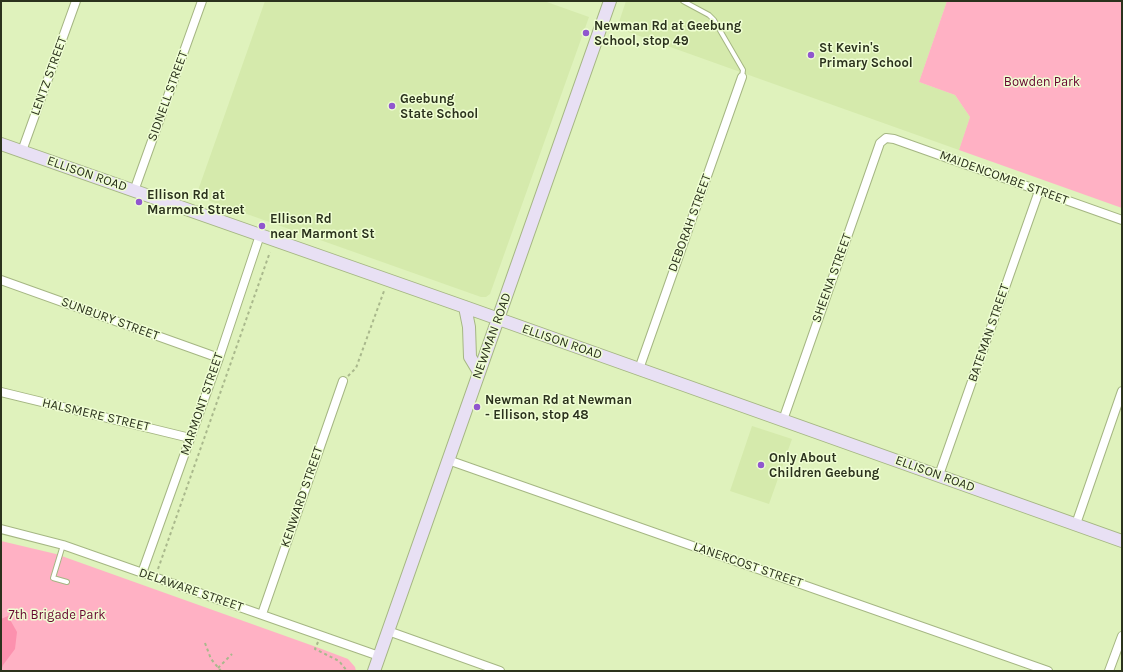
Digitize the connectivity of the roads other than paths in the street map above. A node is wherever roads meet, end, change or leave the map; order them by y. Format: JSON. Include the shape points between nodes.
{"nodes":[{"id":1,"x":76,"y":1,"type":"edge"},
{"id":2,"x":202,"y":1,"type":"edge"},
{"id":3,"x":610,"y":1,"type":"edge"},
{"id":4,"x":683,"y":1,"type":"edge"},
{"id":5,"x":742,"y":77,"type":"joint"},
{"id":6,"x":886,"y":138,"type":"joint"},
{"id":7,"x":1,"y":144,"type":"edge"},
{"id":8,"x":22,"y":151,"type":"junction"},
{"id":9,"x":134,"y":191,"type":"junction"},
{"id":10,"x":1039,"y":191,"type":"junction"},
{"id":11,"x":1122,"y":220,"type":"edge"},
{"id":12,"x":260,"y":235,"type":"junction"},
{"id":13,"x":1,"y":280,"type":"edge"},
{"id":14,"x":465,"y":307,"type":"junction"},
{"id":15,"x":498,"y":319,"type":"junction"},
{"id":16,"x":219,"y":358,"type":"junction"},
{"id":17,"x":639,"y":369,"type":"junction"},
{"id":18,"x":479,"y":372,"type":"junction"},
{"id":19,"x":343,"y":381,"type":"road end"},
{"id":20,"x":1122,"y":391,"type":"edge"},
{"id":21,"x":1,"y":392,"type":"edge"},
{"id":22,"x":783,"y":420,"type":"junction"},
{"id":23,"x":190,"y":438,"type":"junction"},
{"id":24,"x":448,"y":460,"type":"junction"},
{"id":25,"x":939,"y":475,"type":"junction"},
{"id":26,"x":1076,"y":524,"type":"junction"},
{"id":27,"x":1,"y":529,"type":"edge"},
{"id":28,"x":1122,"y":541,"type":"edge"},
{"id":29,"x":63,"y":545,"type":"junction"},
{"id":30,"x":142,"y":573,"type":"junction"},
{"id":31,"x":67,"y":582,"type":"dead end"},
{"id":32,"x":262,"y":614,"type":"junction"},
{"id":33,"x":388,"y":631,"type":"junction"},
{"id":34,"x":1122,"y":636,"type":"edge"},
{"id":35,"x":379,"y":656,"type":"junction"},
{"id":36,"x":374,"y":671,"type":"edge"},
{"id":37,"x":500,"y":671,"type":"edge"},
{"id":38,"x":1048,"y":671,"type":"edge"},
{"id":39,"x":1109,"y":671,"type":"edge"}],
"edges":[{"from":1,"to":8,"type":"street","name":"LENTZ STREET"},
{"from":2,"to":9,"type":"street","name":"SIDNELL STREET"},
{"from":3,"to":15,"type":"street","name":"NEWMAN ROAD"},
{"from":4,"to":5,"type":"lane","via":[[714,20],[743,70]]},
{"from":5,"to":17,"type":"street","name":"DEBORAH STREET"},
{"from":6,"to":10,"type":"street","name":"MAIDENCOMBE STREET"},
{"from":6,"to":22,"type":"street","name":"SHEENA STREET","via":[[880,143]]},
{"from":7,"to":8,"type":"street","name":"ELLISON ROAD"},
{"from":8,"to":9,"type":"street","name":"ELLISON ROAD"},
{"from":9,"to":12,"type":"street","name":"ELLISON ROAD"},
{"from":10,"to":11,"type":"street","name":"MAIDENCOMBE STREET"},
{"from":10,"to":25,"type":"street","name":"BATEMAN STREET"},
{"from":12,"to":14,"type":"street","name":"ELLISON ROAD"},
{"from":12,"to":16,"type":"street","name":"MARMONT STREET"},
{"from":13,"to":16,"type":"street","name":"SUNBURY STREET"},
{"from":14,"to":15,"type":"street","name":"ELLISON ROAD"},
{"from":14,"to":18,"type":"street","via":[[470,357]]},
{"from":15,"to":17,"type":"street","name":"ELLISON ROAD"},
{"from":15,"to":18,"type":"street","name":"NEWMAN ROAD"},
{"from":16,"to":23,"type":"street","name":"MARMONT STREET"},
{"from":17,"to":22,"type":"street","name":"ELLISON ROAD"},
{"from":18,"to":24,"type":"street","name":"NEWMAN ROAD"},
{"from":19,"to":32,"type":"street","name":"KENWARD STREET"},
{"from":20,"to":26,"type":"street"},
{"from":21,"to":23,"type":"street","name":"HALSMERE STREET"},
{"from":22,"to":25,"type":"street","name":"ELLISON ROAD"},
{"from":23,"to":30,"type":"street","name":"MARMONT STREET"},
{"from":24,"to":33,"type":"street","name":"NEWMAN ROAD"},
{"from":24,"to":38,"type":"street","name":"LANERCOST STREET"},
{"from":25,"to":26,"type":"street","name":"ELLISON ROAD"},
{"from":26,"to":28,"type":"street","name":"ELLISON ROAD"},
{"from":27,"to":29,"type":"street","name":"DELAWARE STREET"},
{"from":29,"to":30,"type":"street","name":"DELAWARE STREET"},
{"from":29,"to":31,"type":"lane","via":[[53,578]]},
{"from":30,"to":32,"type":"street","name":"DELAWARE STREET"},
{"from":32,"to":35,"type":"street","name":"DELAWARE STREET"},
{"from":33,"to":35,"type":"street","name":"NEWMAN ROAD"},
{"from":33,"to":37,"type":"street"},
{"from":34,"to":39,"type":"street"},
{"from":35,"to":36,"type":"street","name":"NEWMAN ROAD"}]}
